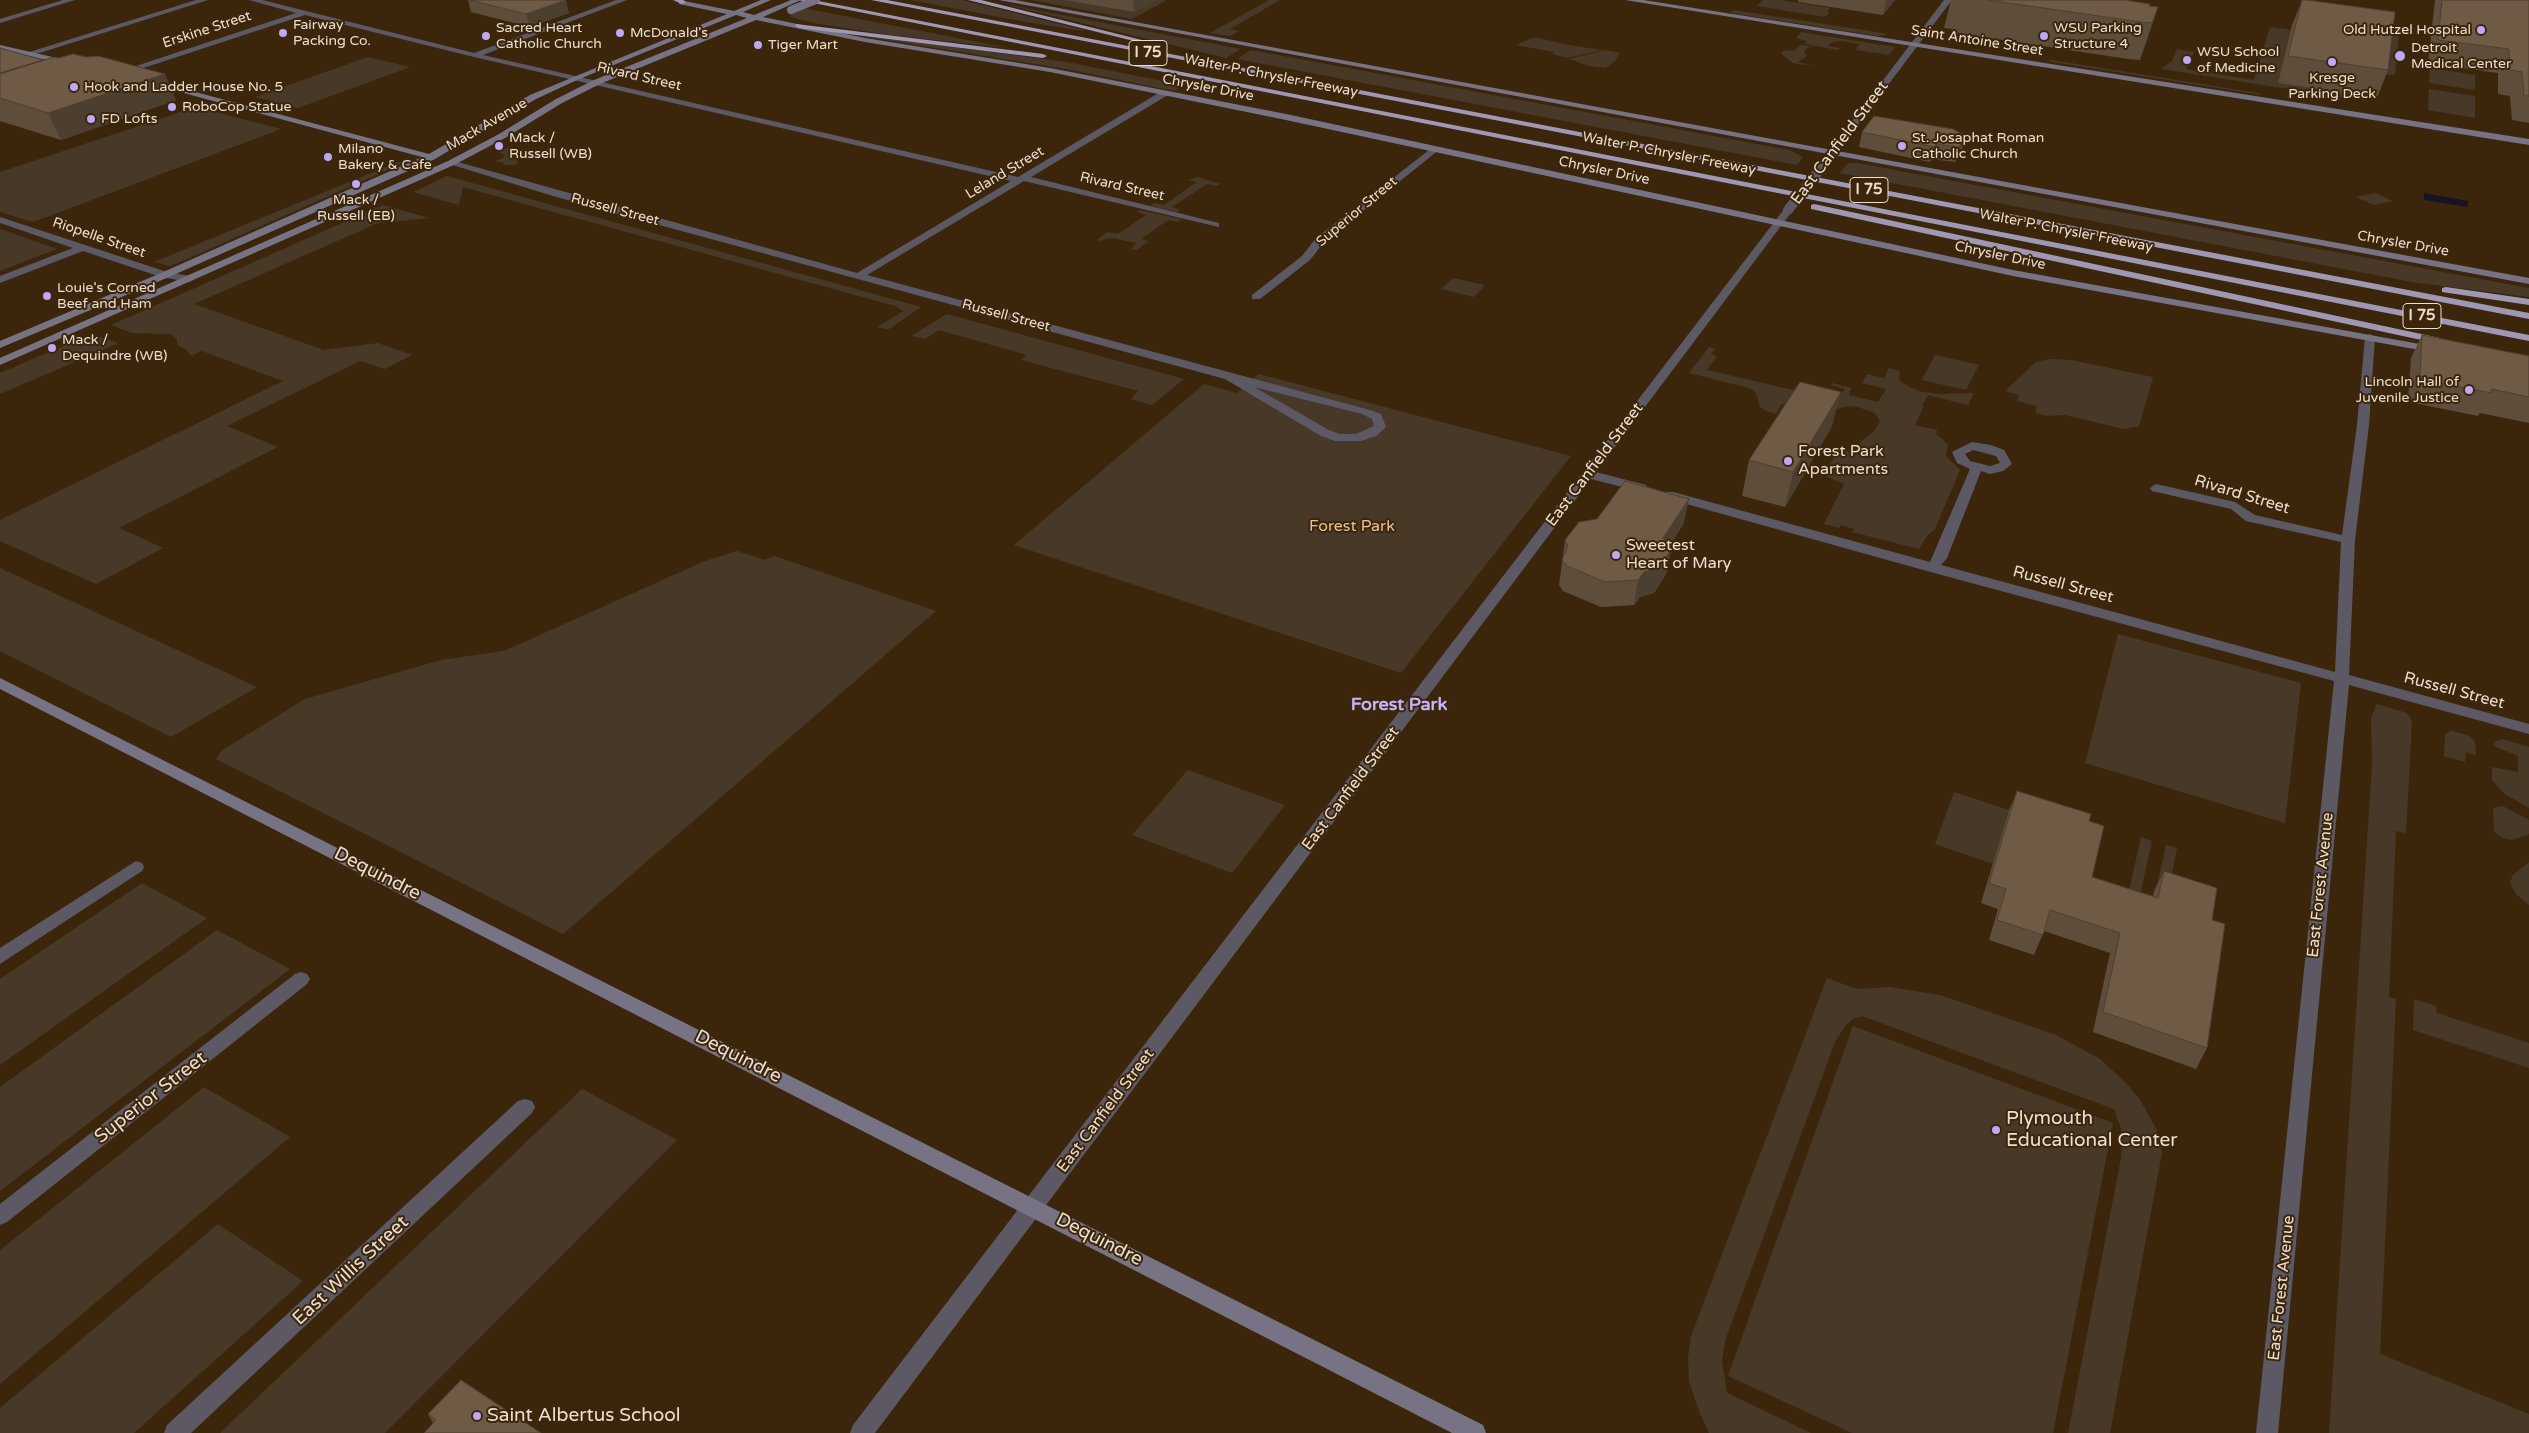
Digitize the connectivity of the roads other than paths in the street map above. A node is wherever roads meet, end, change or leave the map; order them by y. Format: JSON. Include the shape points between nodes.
{"nodes":[{"id":1,"x":71,"y":0,"type":"edge"},
{"id":2,"x":204,"y":0,"type":"edge"},
{"id":3,"x":253,"y":0,"type":"edge"},
{"id":4,"x":623,"y":0,"type":"edge"},
{"id":5,"x":767,"y":0,"type":"edge"},
{"id":6,"x":797,"y":0,"type":"edge"},
{"id":7,"x":802,"y":0,"type":"edge"},
{"id":8,"x":816,"y":0,"type":"edge"},
{"id":9,"x":876,"y":0,"type":"edge"},
{"id":10,"x":972,"y":0,"type":"edge"},
{"id":11,"x":1003,"y":0,"type":"edge"},
{"id":12,"x":1629,"y":0,"type":"edge"},
{"id":13,"x":1685,"y":0,"type":"edge"},
{"id":14,"x":1948,"y":0,"type":"edge"},
{"id":15,"x":678,"y":1,"type":"edge"},
{"id":16,"x":747,"y":1,"type":"edge"},
{"id":17,"x":1638,"y":2,"type":"junction"},
{"id":18,"x":1721,"y":6,"type":"junction"},
{"id":19,"x":710,"y":7,"type":"junction"},
{"id":20,"x":305,"y":12,"type":"junction"},
{"id":21,"x":736,"y":12,"type":"junction"},
{"id":22,"x":756,"y":16,"type":"junction"},
{"id":23,"x":717,"y":20,"type":"junction"},
{"id":24,"x":0,"y":21,"type":"edge"},
{"id":25,"x":782,"y":22,"type":"junction"},
{"id":26,"x":738,"y":24,"type":"junction"},
{"id":27,"x":799,"y":26,"type":"junction"},
{"id":28,"x":1920,"y":37,"type":"junction"},
{"id":29,"x":1914,"y":45,"type":"junction"},
{"id":30,"x":0,"y":47,"type":"edge"},
{"id":31,"x":28,"y":54,"type":"junction"},
{"id":32,"x":474,"y":55,"type":"junction"},
{"id":33,"x":2042,"y":56,"type":"junction"},
{"id":34,"x":2037,"y":65,"type":"junction"},
{"id":35,"x":80,"y":66,"type":"edge"},
{"id":36,"x":1141,"y":66,"type":"junction"},
{"id":37,"x":113,"y":73,"type":"joint"},
{"id":38,"x":574,"y":78,"type":"junction"},
{"id":39,"x":596,"y":82,"type":"junction"},
{"id":40,"x":2240,"y":87,"type":"dead end"},
{"id":41,"x":2269,"y":91,"type":"dead end"},
{"id":42,"x":1164,"y":93,"type":"junction"},
{"id":43,"x":537,"y":95,"type":"junction"},
{"id":44,"x":2250,"y":98,"type":"junction"},
{"id":45,"x":559,"y":101,"type":"junction"},
{"id":46,"x":1420,"y":105,"type":"junction"},
{"id":47,"x":2290,"y":105,"type":"junction"},
{"id":48,"x":2417,"y":114,"type":"dead end"},
{"id":49,"x":2364,"y":116,"type":"junction"},
{"id":50,"x":2486,"y":125,"type":"dead end"},
{"id":51,"x":469,"y":135,"type":"junction"},
{"id":52,"x":497,"y":138,"type":"junction"},
{"id":53,"x":2529,"y":142,"type":"edge"},
{"id":54,"x":1436,"y":149,"type":"junction"},
{"id":55,"x":1580,"y":152,"type":"junction"},
{"id":56,"x":1833,"y":153,"type":"junction"},
{"id":57,"x":430,"y":157,"type":"junction"},
{"id":58,"x":450,"y":163,"type":"junction"},
{"id":59,"x":389,"y":174,"type":"junction"},
{"id":60,"x":414,"y":179,"type":"junction"},
{"id":61,"x":1020,"y":179,"type":"junction"},
{"id":62,"x":0,"y":220,"type":"edge"},
{"id":63,"x":1778,"y":224,"type":"junction"},
{"id":64,"x":1216,"y":225,"type":"dead end"},
{"id":65,"x":84,"y":247,"type":"junction"},
{"id":66,"x":165,"y":275,"type":"junction"},
{"id":67,"x":2318,"y":275,"type":"junction"},
{"id":68,"x":859,"y":276,"type":"junction"},
{"id":69,"x":190,"y":279,"type":"junction"},
{"id":70,"x":0,"y":280,"type":"edge"},
{"id":71,"x":2529,"y":281,"type":"edge"},
{"id":72,"x":1256,"y":297,"type":"dead end"},
{"id":73,"x":2529,"y":302,"type":"edge"},
{"id":74,"x":2529,"y":316,"type":"edge"},
{"id":75,"x":34,"y":330,"type":"junction"},
{"id":76,"x":2370,"y":337,"type":"junction"},
{"id":77,"x":2529,"y":338,"type":"edge"},
{"id":78,"x":2455,"y":344,"type":"edge"},
{"id":79,"x":0,"y":345,"type":"edge"},
{"id":80,"x":2444,"y":352,"type":"edge"},
{"id":81,"x":0,"y":358,"type":"edge"},
{"id":82,"x":0,"y":362,"type":"edge"},
{"id":83,"x":1229,"y":377,"type":"junction"},
{"id":84,"x":1976,"y":468,"type":"dead end"},
{"id":85,"x":1588,"y":474,"type":"junction"},
{"id":86,"x":2156,"y":488,"type":"dead end"},
{"id":87,"x":2348,"y":540,"type":"junction"},
{"id":88,"x":1932,"y":568,"type":"junction"},
{"id":89,"x":2342,"y":678,"type":"junction"},
{"id":90,"x":0,"y":683,"type":"edge"},
{"id":91,"x":2529,"y":729,"type":"edge"},
{"id":92,"x":136,"y":867,"type":"dead end"},
{"id":93,"x":0,"y":957,"type":"edge"},
{"id":94,"x":301,"y":979,"type":"dead end"},
{"id":95,"x":525,"y":1107,"type":"dead end"},
{"id":96,"x":1033,"y":1207,"type":"junction"},
{"id":97,"x":0,"y":1216,"type":"edge"},
{"id":98,"x":175,"y":1433,"type":"edge"},
{"id":99,"x":861,"y":1433,"type":"edge"},
{"id":100,"x":1475,"y":1433,"type":"edge"},
{"id":101,"x":2268,"y":1433,"type":"edge"}],
"edges":[{"from":1,"to":24,"type":"street"},
{"from":2,"to":31,"type":"street"},
{"from":3,"to":20,"type":"street","name":"Rivard Street"},
{"from":4,"to":32,"type":"street"},
{"from":5,"to":21,"type":"street","name":"Mack Avenue"},
{"from":6,"to":22,"type":"street","name":"Mack Avenue"},
{"from":7,"to":36,"type":"highway","name":"Walter P. Chrysler Freeway","number":"I 75"},
{"from":8,"to":25,"type":"street","bridge":true,"via":[[791,10],[784,15]]},
{"from":9,"to":46,"type":"highway","name":"Walter P. Chrysler Freeway","number":"I 75"},
{"from":10,"to":46,"type":"highway","via":[[1171,48],[1376,91]]},
{"from":11,"to":56,"type":"street","name":"Chrysler Drive"},
{"from":12,"to":17,"type":"street","name":"Saint Antoine Street"},
{"from":13,"to":18,"type":"street","name":"Saint Antoine Street"},
{"from":14,"to":28,"type":"street","name":"East Canfield Street"},
{"from":15,"to":19,"type":"street","name":"Chrysler Drive"},
{"from":16,"to":19,"type":"street"},
{"from":17,"to":18,"type":"street","via":[[1711,10]]},
{"from":17,"to":29,"type":"street","name":"Saint Antoine Street"},
{"from":18,"to":28,"type":"street","name":"Saint Antoine Street"},
{"from":19,"to":21,"type":"street","name":"Chrysler Drive"},
{"from":20,"to":32,"type":"street","name":"Rivard Street"},
{"from":20,"to":37,"type":"street","name":"Erskine Street"},
{"from":21,"to":22,"type":"street","name":"Chrysler Drive"},
{"from":21,"to":23,"type":"street","name":"Mack Avenue"},
{"from":22,"to":25,"type":"street","name":"Chrysler Drive"},
{"from":22,"to":26,"type":"street","name":"Mack Avenue"},
{"from":23,"to":26,"type":"street"},
{"from":23,"to":38,"type":"street","name":"Mack Avenue"},
{"from":25,"to":27,"type":"street","name":"Chrysler Drive"},
{"from":26,"to":39,"type":"street","name":"Mack Avenue"},
{"from":27,"to":36,"type":"highway","via":[[1068,60]]},
{"from":27,"to":42,"type":"street","name":"Chrysler Drive"},
{"from":28,"to":29,"type":"street","name":"East Canfield Street"},
{"from":28,"to":33,"type":"street","name":"Saint Antoine Street"},
{"from":29,"to":34,"type":"street","name":"Saint Antoine Street"},
{"from":29,"to":56,"type":"street","name":"East Canfield Street"},
{"from":30,"to":31,"type":"street"},
{"from":31,"to":35,"type":"street"},
{"from":32,"to":38,"type":"street","name":"Rivard Street"},
{"from":33,"to":34,"type":"street"},
{"from":33,"to":40,"type":"street","name":"Saint Antoine Street"},
{"from":34,"to":44,"type":"street","name":"Saint Antoine Street"},
{"from":36,"to":55,"type":"highway","name":"Walter P. Chrysler Freeway","number":"I 75"},
{"from":37,"to":57,"type":"street","name":"Russell Street"},
{"from":38,"to":39,"type":"street","name":"Rivard Street"},
{"from":38,"to":43,"type":"street","name":"Mack Avenue"},
{"from":39,"to":45,"type":"street","name":"Mack Avenue"},
{"from":39,"to":61,"type":"street","name":"Rivard Street"},
{"from":41,"to":44,"type":"street","via":[[2268,97]]},
{"from":42,"to":54,"type":"street","name":"Chrysler Drive"},
{"from":42,"to":61,"type":"street","name":"Leland Street"},
{"from":43,"to":45,"type":"street","via":[[552,96]]},
{"from":43,"to":51,"type":"street","name":"Mack Avenue"},
{"from":44,"to":47,"type":"street","name":"Saint Antoine Street"},
{"from":45,"to":52,"type":"street","name":"Mack Avenue"},
{"from":46,"to":67,"type":"highway","name":"Walter P. Chrysler Freeway","number":"I 75"},
{"from":47,"to":48,"type":"street","via":[[2291,101],[2301,100],[2377,112]]},
{"from":47,"to":49,"type":"street","name":"Saint Antoine Street"},
{"from":49,"to":50,"type":"street","via":[[2480,131]]},
{"from":49,"to":53,"type":"street","name":"Saint Antoine Street"},
{"from":51,"to":52,"type":"street","via":[[479,140]]},
{"from":51,"to":57,"type":"street","name":"Mack Avenue"},
{"from":52,"to":58,"type":"street","name":"Mack Avenue"},
{"from":54,"to":63,"type":"street","name":"Chrysler Drive"},
{"from":54,"to":72,"type":"street","name":"Superior Street","via":[[1320,240],[1306,258]]},
{"from":55,"to":77,"type":"highway","name":"Walter P. Chrysler Freeway","number":"I 75"},
{"from":55,"to":78,"type":"highway","via":[[1654,173],[1908,229]]},
{"from":56,"to":63,"type":"street","name":"East Canfield Street","bridge":true},
{"from":56,"to":71,"type":"street","name":"Chrysler Drive"},
{"from":57,"to":58,"type":"street","name":"Russell Street"},
{"from":57,"to":59,"type":"street","name":"Mack Avenue"},
{"from":58,"to":60,"type":"street","name":"Mack Avenue"},
{"from":58,"to":68,"type":"street","name":"Russell Street"},
{"from":59,"to":60,"type":"street","via":[[415,172],[418,175]]},
{"from":59,"to":66,"type":"street","name":"Mack Avenue"},
{"from":60,"to":69,"type":"street","name":"Mack Avenue"},
{"from":61,"to":64,"type":"street","name":"Rivard Street"},
{"from":61,"to":68,"type":"street","name":"Leland Street"},
{"from":62,"to":65,"type":"street","name":"Riopelle Street"},
{"from":63,"to":76,"type":"street","name":"Chrysler Drive","via":[[2050,280]]},
{"from":63,"to":85,"type":"street","name":"East Canfield Street"},
{"from":65,"to":66,"type":"street","name":"Riopelle Street"},
{"from":65,"to":70,"type":"street"},
{"from":66,"to":69,"type":"street","name":"Riopelle Street"},
{"from":66,"to":75,"type":"street","name":"Mack Avenue"},
{"from":67,"to":73,"type":"highway","via":[[2404,283]]},
{"from":67,"to":74,"type":"highway","name":"Walter P. Chrysler Freeway","number":"I 75"},
{"from":68,"to":83,"type":"street","name":"Russell Street"},
{"from":69,"to":82,"type":"street","name":"Mack Avenue"},
{"from":75,"to":79,"type":"street","name":"Mack Avenue"},
{"from":75,"to":81,"type":"street","via":[[45,332],[45,335]]},
{"from":76,"to":80,"type":"street","name":"Chrysler Drive"},
{"from":76,"to":87,"type":"street","name":"East Forest Avenue","via":[[2363,425]]},
{"from":83,"to":83,"type":"street","name":"Russell Street","via":[[1324,433],[1339,438],[1357,438],[1372,433],[1380,426],[1377,417],[1366,412]]},
{"from":84,"to":88,"type":"street","via":[[1940,558]]},
{"from":85,"to":88,"type":"street","name":"Russell Street"},
{"from":85,"to":96,"type":"street","name":"East Canfield Street"},
{"from":86,"to":87,"type":"street","name":"Rivard Street","via":[[2234,506],[2251,518]]},
{"from":87,"to":89,"type":"street","name":"East Forest Avenue"},
{"from":88,"to":89,"type":"street","name":"Russell Street"},
{"from":89,"to":91,"type":"street","name":"Russell Street"},
{"from":89,"to":101,"type":"street","name":"East Forest Avenue"},
{"from":90,"to":96,"type":"street","name":"Dequindre"},
{"from":92,"to":93,"type":"street"},
{"from":94,"to":97,"type":"street","name":"Superior Street"},
{"from":95,"to":98,"type":"street","name":"East Willis Street"},
{"from":96,"to":99,"type":"street","name":"East Canfield Street"},
{"from":96,"to":100,"type":"street","name":"Dequindre"}]}
